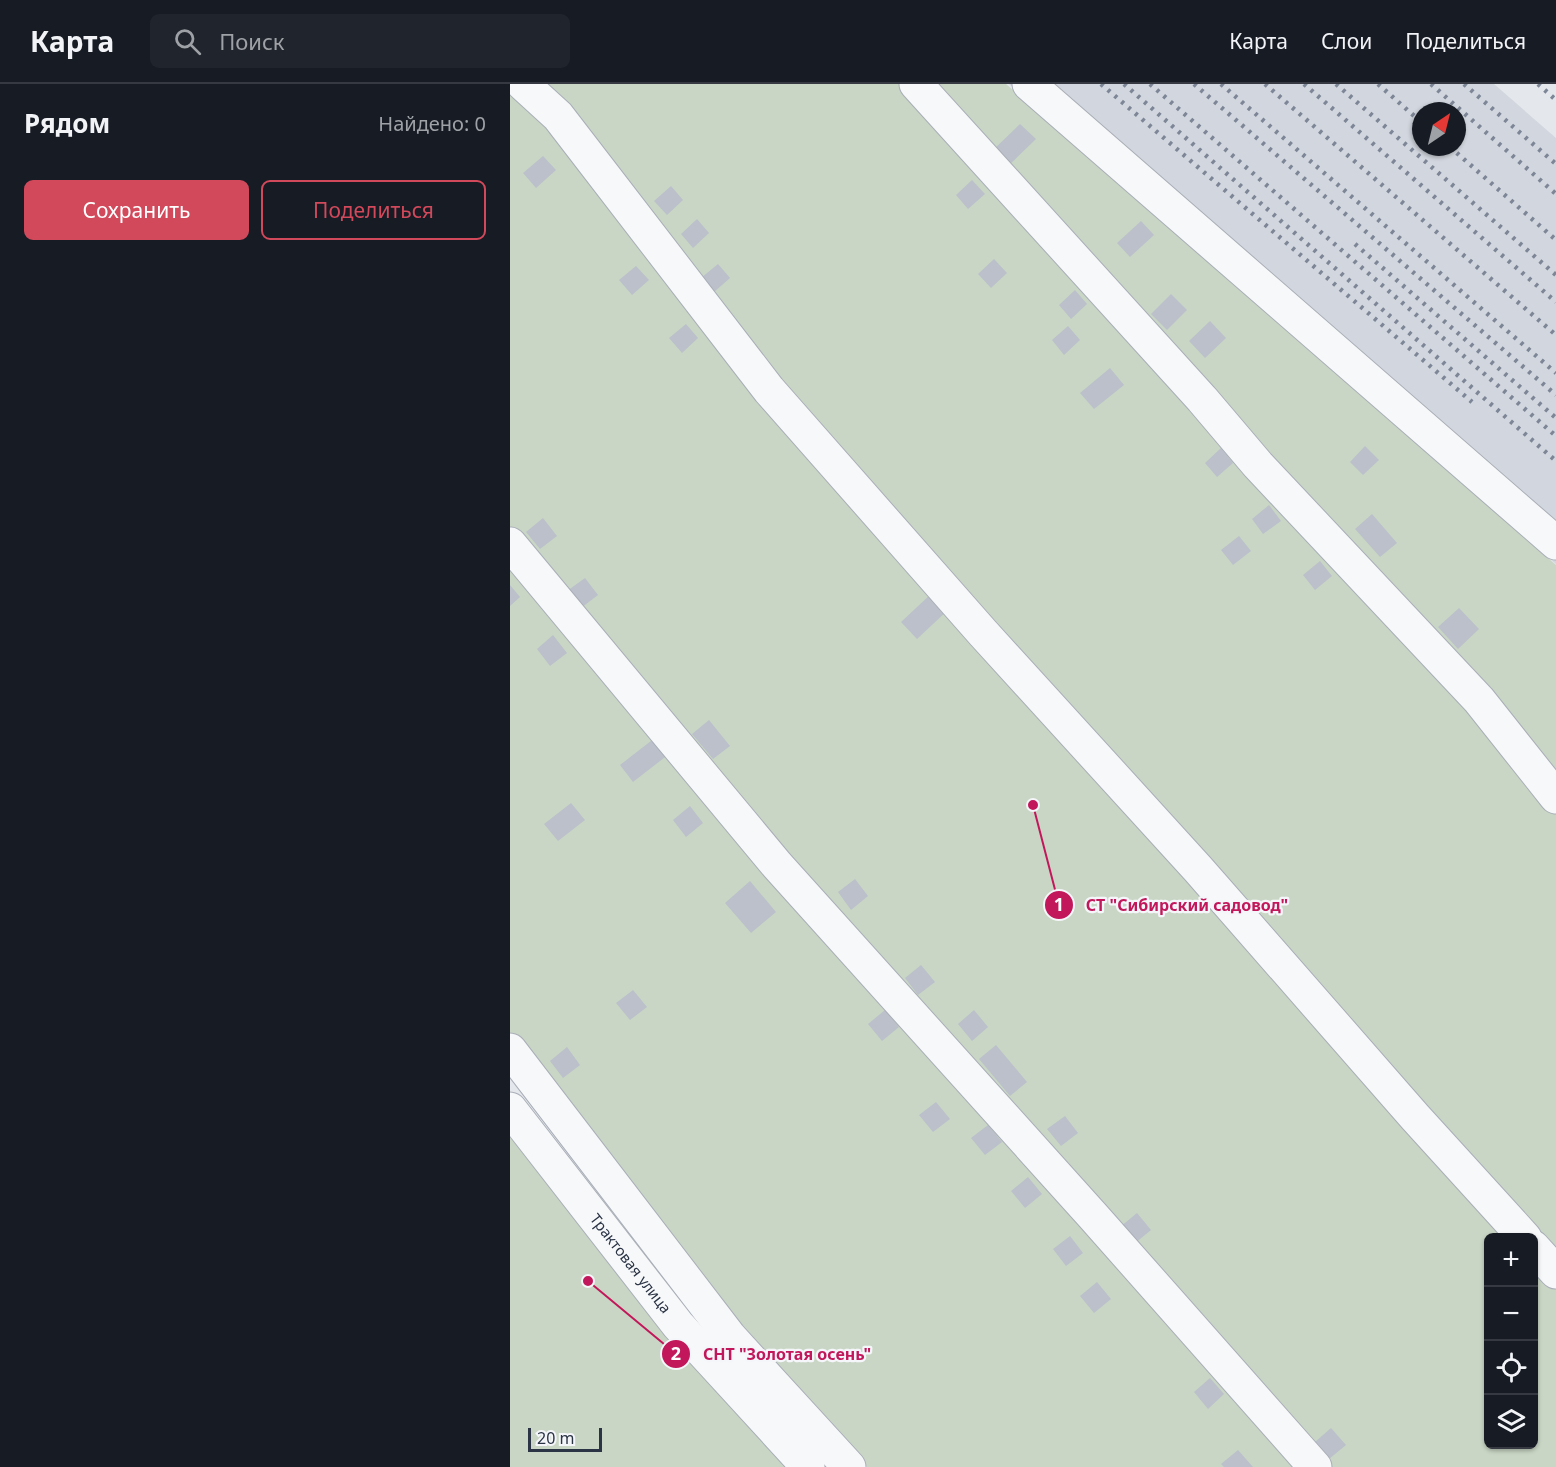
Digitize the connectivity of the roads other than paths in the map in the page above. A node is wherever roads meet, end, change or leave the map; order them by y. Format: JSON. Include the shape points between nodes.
{"nodes":[{"id":1,"x":523,"y":84,"type":"edge"},
{"id":2,"x":916,"y":84,"type":"edge"},
{"id":3,"x":1029,"y":84,"type":"edge"},
{"id":4,"x":1556,"y":543,"type":"edge"},
{"id":5,"x":510,"y":544,"type":"edge"},
{"id":6,"x":1556,"y":797,"type":"edge"},
{"id":7,"x":510,"y":1050,"type":"edge"},
{"id":8,"x":510,"y":1109,"type":"edge"},
{"id":9,"x":1520,"y":1233,"type":"edge"},
{"id":10,"x":1538,"y":1252,"type":"edge"},
{"id":11,"x":1556,"y":1272,"type":"edge"},
{"id":12,"x":808,"y":1467,"type":"edge"},
{"id":13,"x":849,"y":1467,"type":"edge"},
{"id":14,"x":1315,"y":1467,"type":"edge"}],
"edges":[{"from":1,"to":9,"type":"street","via":[[558,116],[768,390]]},
{"from":2,"to":6,"type":"street","via":[[1258,465],[1479,700]]},
{"from":3,"to":4,"type":"street"},
{"from":5,"to":14,"type":"street","via":[[777,865]]},
{"from":7,"to":13,"type":"street","via":[[730,1337]]},
{"from":8,"to":12,"type":"street","name":"Трактовая улица","via":[[678,1325]]},
{"from":10,"to":11,"type":"street"}]}
